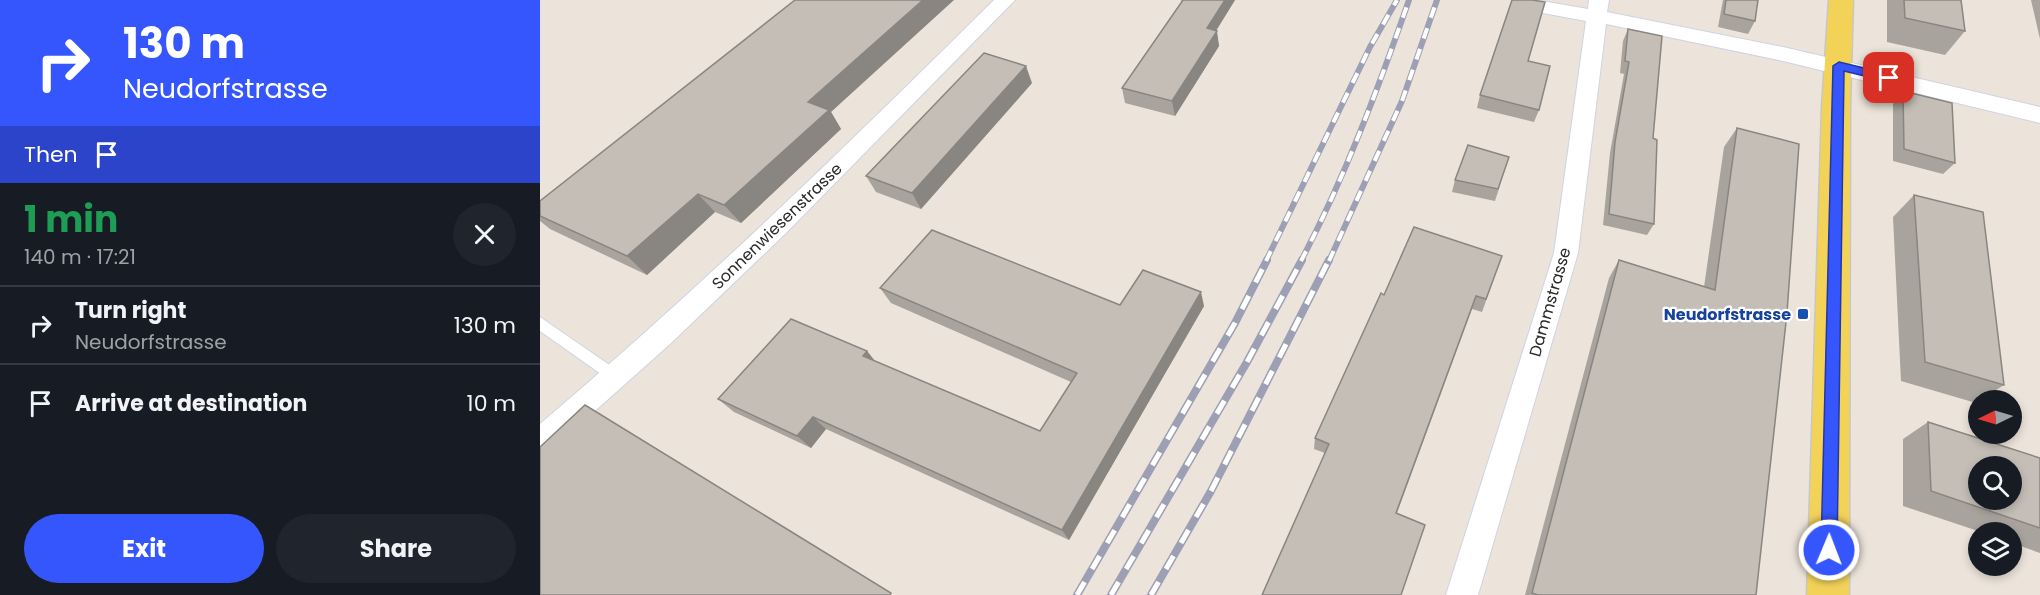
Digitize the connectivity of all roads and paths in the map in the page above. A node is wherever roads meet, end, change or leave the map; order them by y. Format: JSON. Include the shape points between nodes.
{"nodes":[{"id":1,"x":1005,"y":0,"type":"edge"},
{"id":2,"x":1841,"y":0,"type":"edge"},
{"id":3,"x":1523,"y":4,"type":"edge"},
{"id":4,"x":1598,"y":8,"type":"edge"},
{"id":5,"x":1839,"y":66,"type":"junction"},
{"id":6,"x":2040,"y":115,"type":"edge"},
{"id":7,"x":540,"y":323,"type":"edge"},
{"id":8,"x":616,"y":377,"type":"junction"},
{"id":9,"x":540,"y":442,"type":"edge"},
{"id":10,"x":1462,"y":595,"type":"edge"},
{"id":11,"x":1828,"y":595,"type":"edge"}],
"edges":[{"from":1,"to":8,"type":"street","name":"Sonnenwiesenstrasse","via":[[786,219]]},
{"from":2,"to":5,"type":"main road"},
{"from":3,"to":4,"type":"street"},
{"from":4,"to":5,"type":"street"},
{"from":4,"to":10,"type":"street","name":"Dammstrasse","via":[[1566,253]]},
{"from":5,"to":6,"type":"street"},
{"from":5,"to":11,"type":"main road"},
{"from":7,"to":8,"type":"lane"},
{"from":8,"to":9,"type":"street","name":"Sonnenwiesenstrasse"}]}
